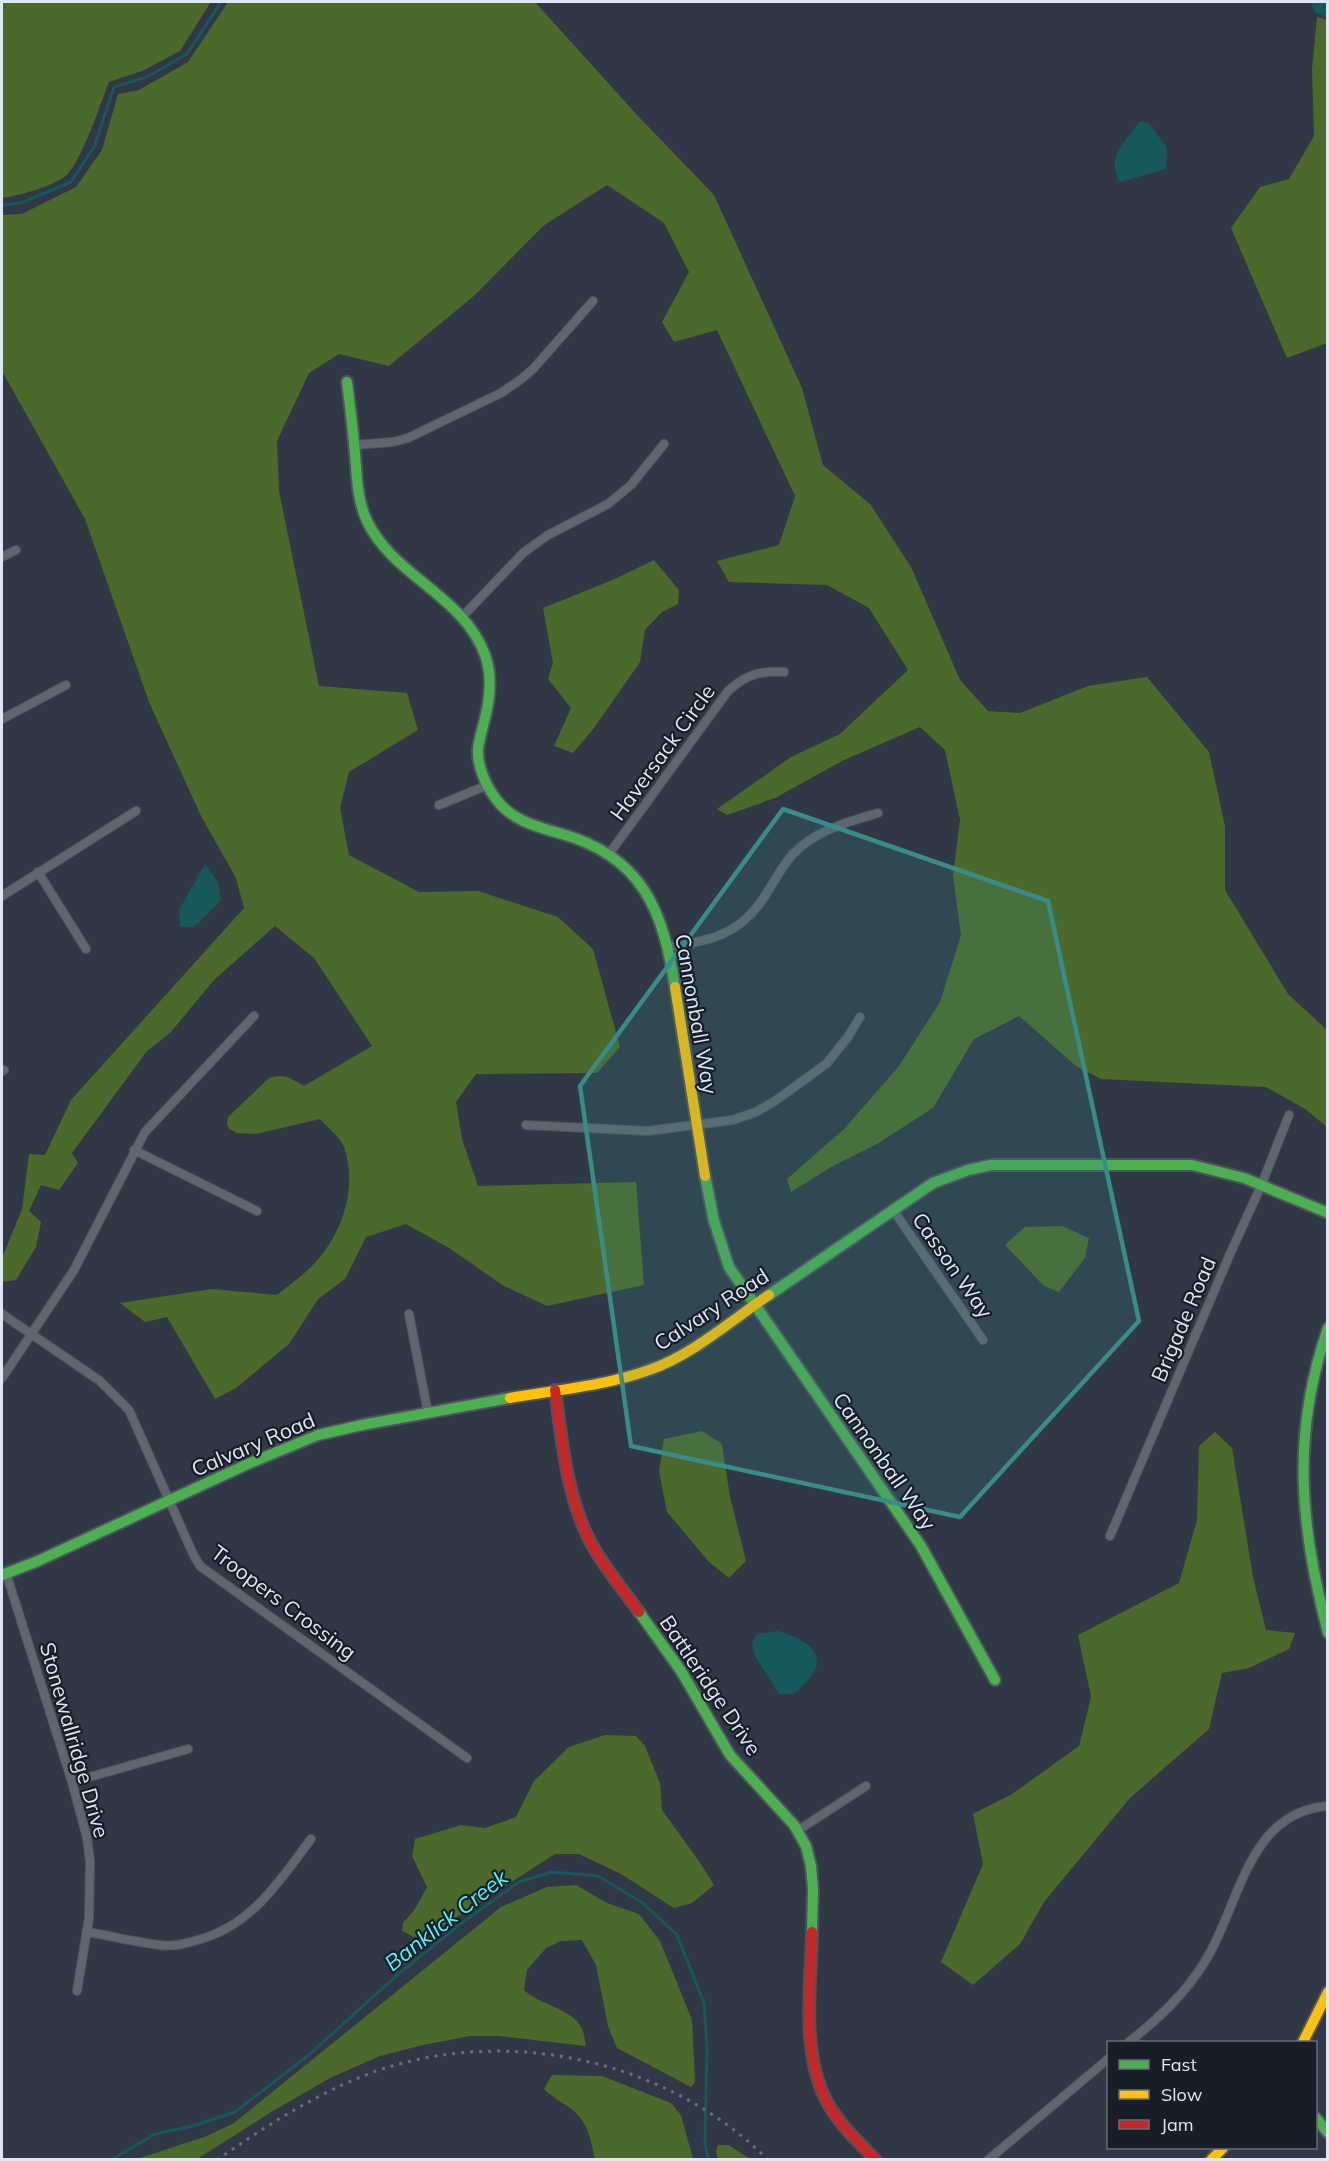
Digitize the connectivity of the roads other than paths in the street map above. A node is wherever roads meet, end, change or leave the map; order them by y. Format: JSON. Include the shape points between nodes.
{"nodes":[{"id":1,"x":593,"y":301,"type":"dead end"},
{"id":2,"x":347,"y":382,"type":"dead end"},
{"id":3,"x":664,"y":444,"type":"dead end"},
{"id":4,"x":354,"y":445,"type":"junction"},
{"id":5,"x":16,"y":550,"type":"dead end"},
{"id":6,"x":2,"y":557,"type":"edge"},
{"id":7,"x":462,"y":617,"type":"junction"},
{"id":8,"x":784,"y":672,"type":"dead end"},
{"id":9,"x":66,"y":685,"type":"dead end"},
{"id":10,"x":2,"y":719,"type":"edge"},
{"id":11,"x":488,"y":785,"type":"junction"},
{"id":12,"x":439,"y":805,"type":"dead end"},
{"id":13,"x":136,"y":811,"type":"dead end"},
{"id":14,"x":878,"y":813,"type":"dead end"},
{"id":15,"x":609,"y":854,"type":"junction"},
{"id":16,"x":38,"y":872,"type":"junction"},
{"id":17,"x":2,"y":897,"type":"edge"},
{"id":18,"x":668,"y":947,"type":"junction"},
{"id":19,"x":86,"y":949,"type":"dead end"},
{"id":20,"x":254,"y":1016,"type":"dead end"},
{"id":21,"x":860,"y":1017,"type":"dead end"},
{"id":22,"x":1289,"y":1115,"type":"dead end"},
{"id":23,"x":526,"y":1125,"type":"dead end"},
{"id":24,"x":696,"y":1125,"type":"junction"},
{"id":25,"x":134,"y":1150,"type":"junction"},
{"id":26,"x":1261,"y":1186,"type":"junction"},
{"id":27,"x":893,"y":1210,"type":"junction"},
{"id":28,"x":257,"y":1211,"type":"dead end"},
{"id":29,"x":1328,"y":1213,"type":"edge"},
{"id":30,"x":754,"y":1305,"type":"junction"},
{"id":31,"x":2,"y":1314,"type":"edge"},
{"id":32,"x":409,"y":1314,"type":"dead end"},
{"id":33,"x":1328,"y":1328,"type":"edge"},
{"id":34,"x":32,"y":1334,"type":"junction"},
{"id":35,"x":983,"y":1340,"type":"dead end"},
{"id":36,"x":2,"y":1378,"type":"edge"},
{"id":37,"x":555,"y":1390,"type":"junction"},
{"id":38,"x":428,"y":1413,"type":"junction"},
{"id":39,"x":169,"y":1501,"type":"junction"},
{"id":40,"x":1110,"y":1536,"type":"dead end"},
{"id":41,"x":4,"y":1574,"type":"edge"},
{"id":42,"x":1328,"y":1633,"type":"edge"},
{"id":43,"x":995,"y":1680,"type":"dead end"},
{"id":44,"x":188,"y":1749,"type":"dead end"},
{"id":45,"x":467,"y":1758,"type":"dead end"},
{"id":46,"x":72,"y":1782,"type":"junction"},
{"id":47,"x":866,"y":1786,"type":"dead end"},
{"id":48,"x":1328,"y":1806,"type":"edge"},
{"id":49,"x":797,"y":1831,"type":"junction"},
{"id":50,"x":311,"y":1839,"type":"dead end"},
{"id":51,"x":87,"y":1932,"type":"junction"},
{"id":52,"x":77,"y":1991,"type":"dead end"},
{"id":53,"x":1328,"y":1992,"type":"edge"},
{"id":54,"x":1131,"y":2041,"type":"edge"},
{"id":55,"x":1305,"y":2041,"type":"edge"},
{"id":56,"x":1107,"y":2060,"type":"edge"},
{"id":57,"x":1317,"y":2119,"type":"edge"},
{"id":58,"x":1328,"y":2133,"type":"edge"},
{"id":59,"x":1222,"y":2149,"type":"edge"},
{"id":60,"x":876,"y":2160,"type":"edge"},
{"id":61,"x":988,"y":2160,"type":"edge"},
{"id":62,"x":1211,"y":2160,"type":"edge"}],
"edges":[{"from":1,"to":4,"type":"street","via":[[533,369],[501,393],[408,438]]},
{"from":2,"to":4,"type":"street","name":"Cannonball Way"},
{"from":3,"to":7,"type":"street","via":[[631,485],[608,504],[548,535],[523,553]]},
{"from":4,"to":7,"type":"street","name":"Cannonball Way","via":[[358,490],[371,529],[386,549]]},
{"from":5,"to":6,"type":"street"},
{"from":7,"to":11,"type":"street","name":"Cannonball Way","via":[[483,650],[492,683],[478,749]]},
{"from":8,"to":15,"type":"street","name":"Haversack Circle","via":[[753,674],[728,691]]},
{"from":9,"to":10,"type":"street"},
{"from":11,"to":12,"type":"street"},
{"from":11,"to":15,"type":"street","name":"Cannonball Way","via":[[497,801],[513,816]]},
{"from":13,"to":16,"type":"street"},
{"from":14,"to":18,"type":"street","via":[[830,829],[803,845],[738,927],[708,940]]},
{"from":15,"to":18,"type":"street","name":"Cannonball Way","via":[[629,870],[650,898]]},
{"from":16,"to":17,"type":"street"},
{"from":16,"to":19,"type":"street"},
{"from":18,"to":24,"type":"street","name":"Cannonball Way"},
{"from":20,"to":25,"type":"street","via":[[164,1110]]},
{"from":21,"to":24,"type":"street","via":[[826,1064],[775,1101],[733,1120]]},
{"from":22,"to":26,"type":"street","name":"Brigade Road"},
{"from":23,"to":24,"type":"street","via":[[648,1131]]},
{"from":24,"to":30,"type":"street","name":"Cannonball Way","via":[[717,1240],[729,1268]]},
{"from":25,"to":28,"type":"street"},
{"from":25,"to":34,"type":"street","via":[[74,1270]]},
{"from":26,"to":27,"type":"street","name":"Calvary Road","via":[[1192,1165],[991,1165],[948,1176]]},
{"from":26,"to":29,"type":"street","name":"Calvary Road"},
{"from":26,"to":40,"type":"street","name":"Brigade Road"},
{"from":27,"to":30,"type":"street","name":"Calvary Road"},
{"from":27,"to":35,"type":"street","name":"Casson Way"},
{"from":30,"to":37,"type":"street","name":"Calvary Road","via":[[666,1364],[612,1380]]},
{"from":30,"to":43,"type":"street","name":"Cannonball Way","via":[[921,1546]]},
{"from":31,"to":34,"type":"street","name":"Troopers Crossing"},
{"from":32,"to":38,"type":"street"},
{"from":33,"to":42,"type":"street","via":[[1306,1418],[1303,1462],[1305,1528]]},
{"from":34,"to":36,"type":"street"},
{"from":34,"to":39,"type":"street","name":"Troopers Crossing","via":[[100,1381],[129,1410]]},
{"from":37,"to":38,"type":"street","name":"Calvary Road"},
{"from":37,"to":49,"type":"street","name":"Battleridge Drive","via":[[580,1523],[590,1542],[681,1671],[730,1755]]},
{"from":38,"to":39,"type":"street","name":"Calvary Road","via":[[318,1435]]},
{"from":39,"to":41,"type":"street","name":"Calvary Road"},
{"from":39,"to":45,"type":"street","name":"Troopers Crossing","via":[[200,1566]]},
{"from":41,"to":46,"type":"street","name":"Stonewallridge Drive"},
{"from":44,"to":46,"type":"street"},
{"from":46,"to":51,"type":"street","name":"Stonewallridge Drive","via":[[90,1861]]},
{"from":47,"to":49,"type":"street"},
{"from":48,"to":54,"type":"street","via":[[1295,1814],[1270,1831],[1257,1848],[1192,1982]]},
{"from":49,"to":60,"type":"street","name":"Battleridge Drive","via":[[806,1846],[812,1877],[814,2066],[834,2114]]},
{"from":50,"to":51,"type":"street","via":[[271,1893],[229,1929],[185,1944],[162,1945]]},
{"from":51,"to":52,"type":"street","name":"Stonewallridge Drive"},
{"from":53,"to":55,"type":"street"},
{"from":56,"to":61,"type":"street"},
{"from":57,"to":58,"type":"street"},
{"from":59,"to":62,"type":"street"}]}
